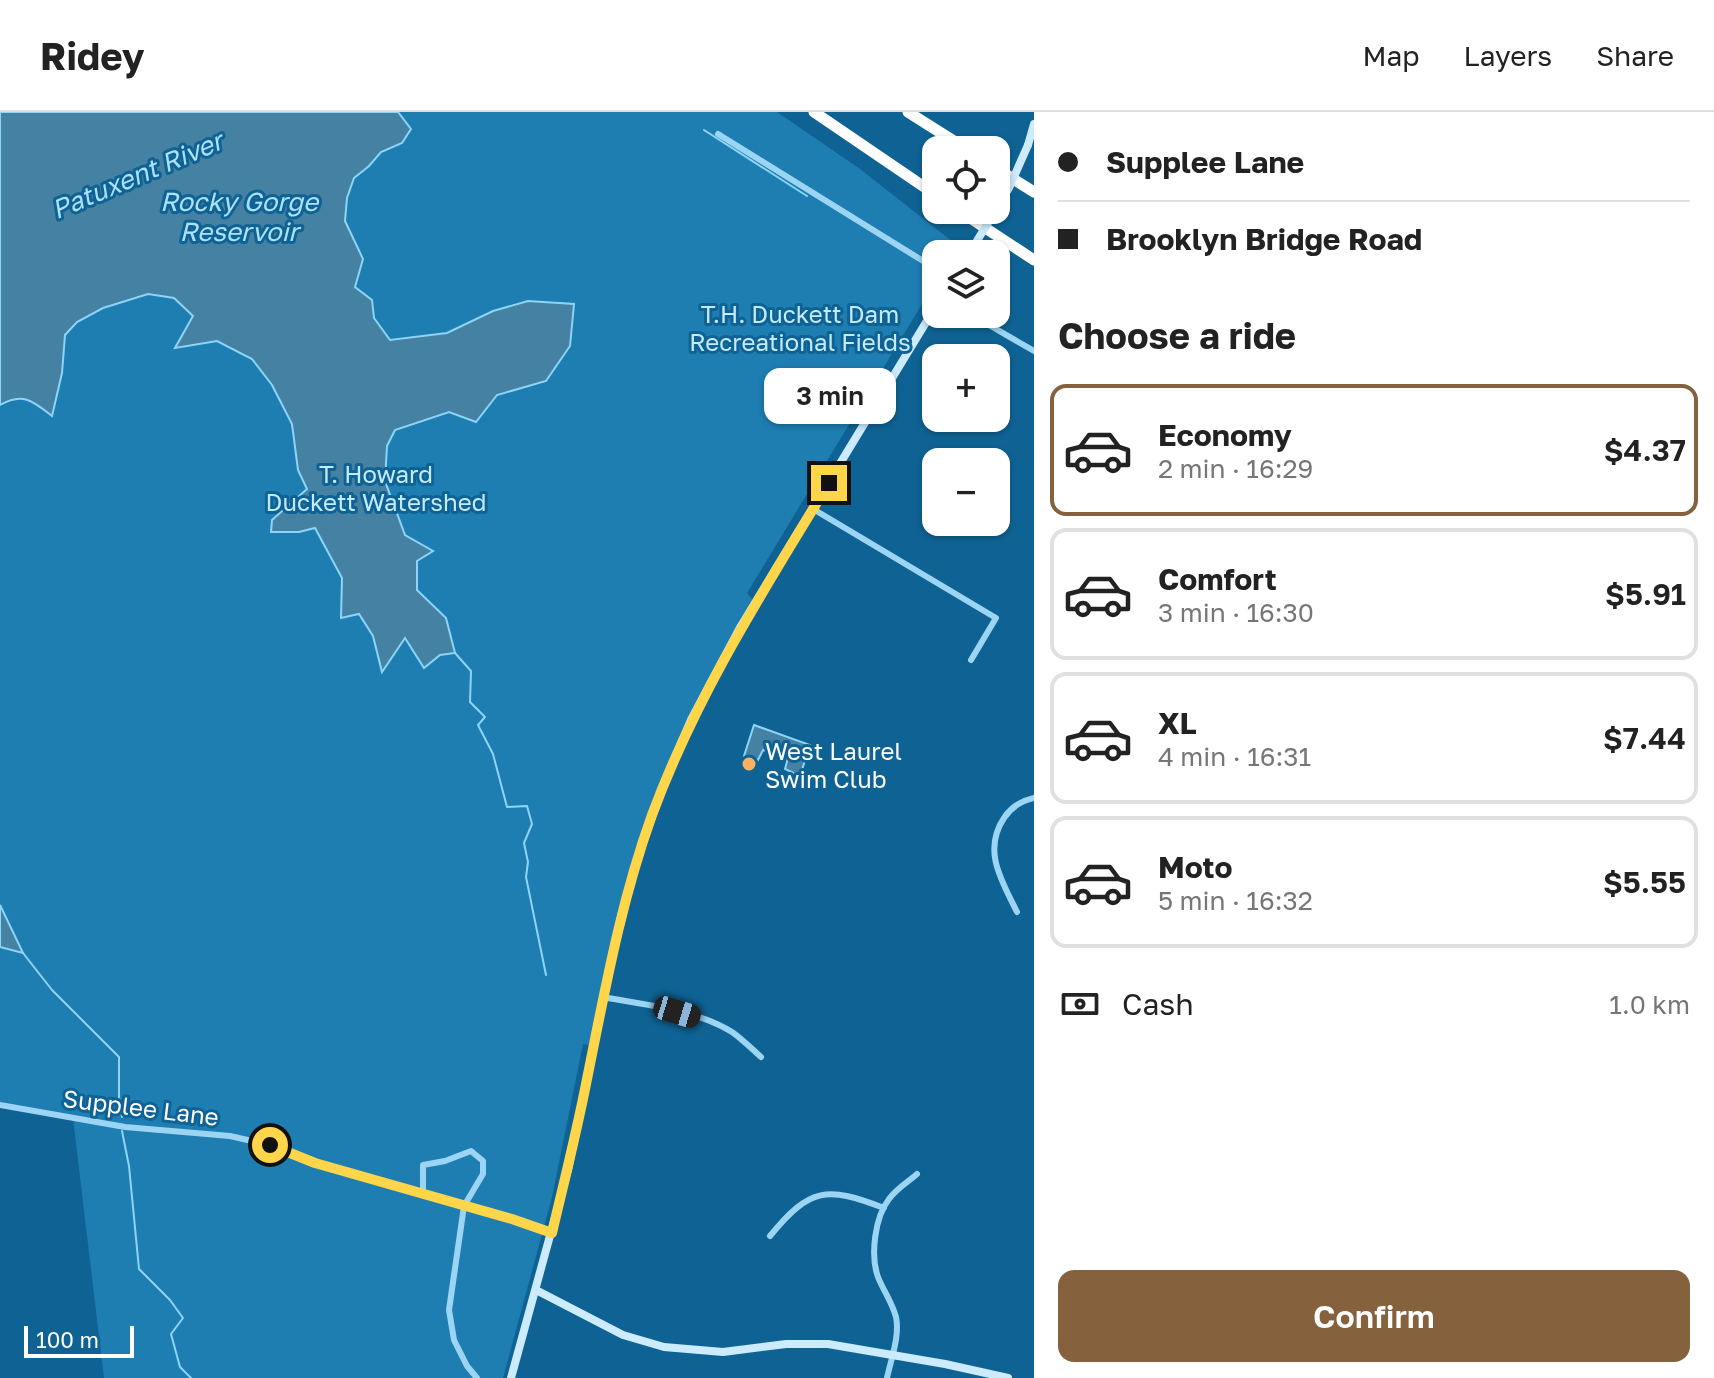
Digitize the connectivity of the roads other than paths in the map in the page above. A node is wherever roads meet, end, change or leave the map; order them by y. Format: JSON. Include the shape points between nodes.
{"nodes":[{"id":1,"x":814,"y":112,"type":"edge"},
{"id":2,"x":908,"y":112,"type":"edge"},
{"id":3,"x":1034,"y":124,"type":"edge"},
{"id":4,"x":718,"y":134,"type":"dead end"},
{"id":5,"x":946,"y":136,"type":"edge"},
{"id":6,"x":1010,"y":177,"type":"edge"},
{"id":7,"x":922,"y":185,"type":"edge"},
{"id":8,"x":1034,"y":192,"type":"edge"},
{"id":9,"x":979,"y":224,"type":"edge"},
{"id":10,"x":977,"y":240,"type":"edge"},
{"id":11,"x":922,"y":260,"type":"edge"},
{"id":12,"x":1034,"y":260,"type":"edge"},
{"id":13,"x":923,"y":328,"type":"edge"},
{"id":14,"x":994,"y":328,"type":"edge"},
{"id":15,"x":1034,"y":351,"type":"edge"},
{"id":16,"x":813,"y":509,"type":"junction"},
{"id":17,"x":971,"y":660,"type":"dead end"},
{"id":18,"x":1034,"y":798,"type":"edge"},
{"id":19,"x":1017,"y":912,"type":"dead end"},
{"id":20,"x":603,"y":997,"type":"junction"},
{"id":21,"x":761,"y":1057,"type":"dead end"},
{"id":22,"x":0,"y":1105,"type":"edge"},
{"id":23,"x":917,"y":1174,"type":"dead end"},
{"id":24,"x":423,"y":1194,"type":"junction"},
{"id":25,"x":464,"y":1206,"type":"junction"},
{"id":26,"x":884,"y":1208,"type":"junction"},
{"id":27,"x":552,"y":1233,"type":"junction"},
{"id":28,"x":770,"y":1236,"type":"dead end"},
{"id":29,"x":536,"y":1290,"type":"junction"},
{"id":30,"x":892,"y":1355,"type":"junction"},
{"id":31,"x":477,"y":1378,"type":"edge"},
{"id":32,"x":511,"y":1378,"type":"edge"},
{"id":33,"x":887,"y":1378,"type":"edge"},
{"id":34,"x":1008,"y":1378,"type":"edge"}],
"edges":[{"from":1,"to":7,"type":"highway"},
{"from":2,"to":5,"type":"highway"},
{"from":3,"to":10,"type":"street","bridge":true,"via":[[1009,188]]},
{"from":4,"to":11,"type":"street"},
{"from":6,"to":8,"type":"highway"},
{"from":9,"to":12,"type":"highway"},
{"from":13,"to":16,"type":"street"},
{"from":14,"to":15,"type":"street"},
{"from":16,"to":17,"type":"street","via":[[996,618]]},
{"from":16,"to":20,"type":"street","via":[[722,662],[675,758],[629,886]]},
{"from":18,"to":19,"type":"street","via":[[1009,811],[994,844],[995,865]]},
{"from":20,"to":21,"type":"street","via":[[709,1022]]},
{"from":20,"to":27,"type":"street"},
{"from":22,"to":24,"type":"street","name":"Supplee Lane","via":[[125,1127],[230,1136]]},
{"from":23,"to":26,"type":"street"},
{"from":24,"to":25,"type":"street","name":"Supplee Lane"},
{"from":24,"to":25,"type":"street","via":[[423,1165],[471,1151],[484,1169]]},
{"from":25,"to":27,"type":"street","name":"Supplee Lane"},
{"from":25,"to":31,"type":"street","via":[[449,1316],[454,1340]]},
{"from":26,"to":28,"type":"street","via":[[827,1193],[794,1209]]},
{"from":26,"to":30,"type":"street","via":[[874,1261],[896,1316]]},
{"from":27,"to":29,"type":"street"},
{"from":29,"to":30,"type":"street","via":[[623,1335],[664,1347],[723,1352],[828,1344]]},
{"from":29,"to":32,"type":"street"},
{"from":30,"to":33,"type":"street"},
{"from":30,"to":34,"type":"street"}]}
